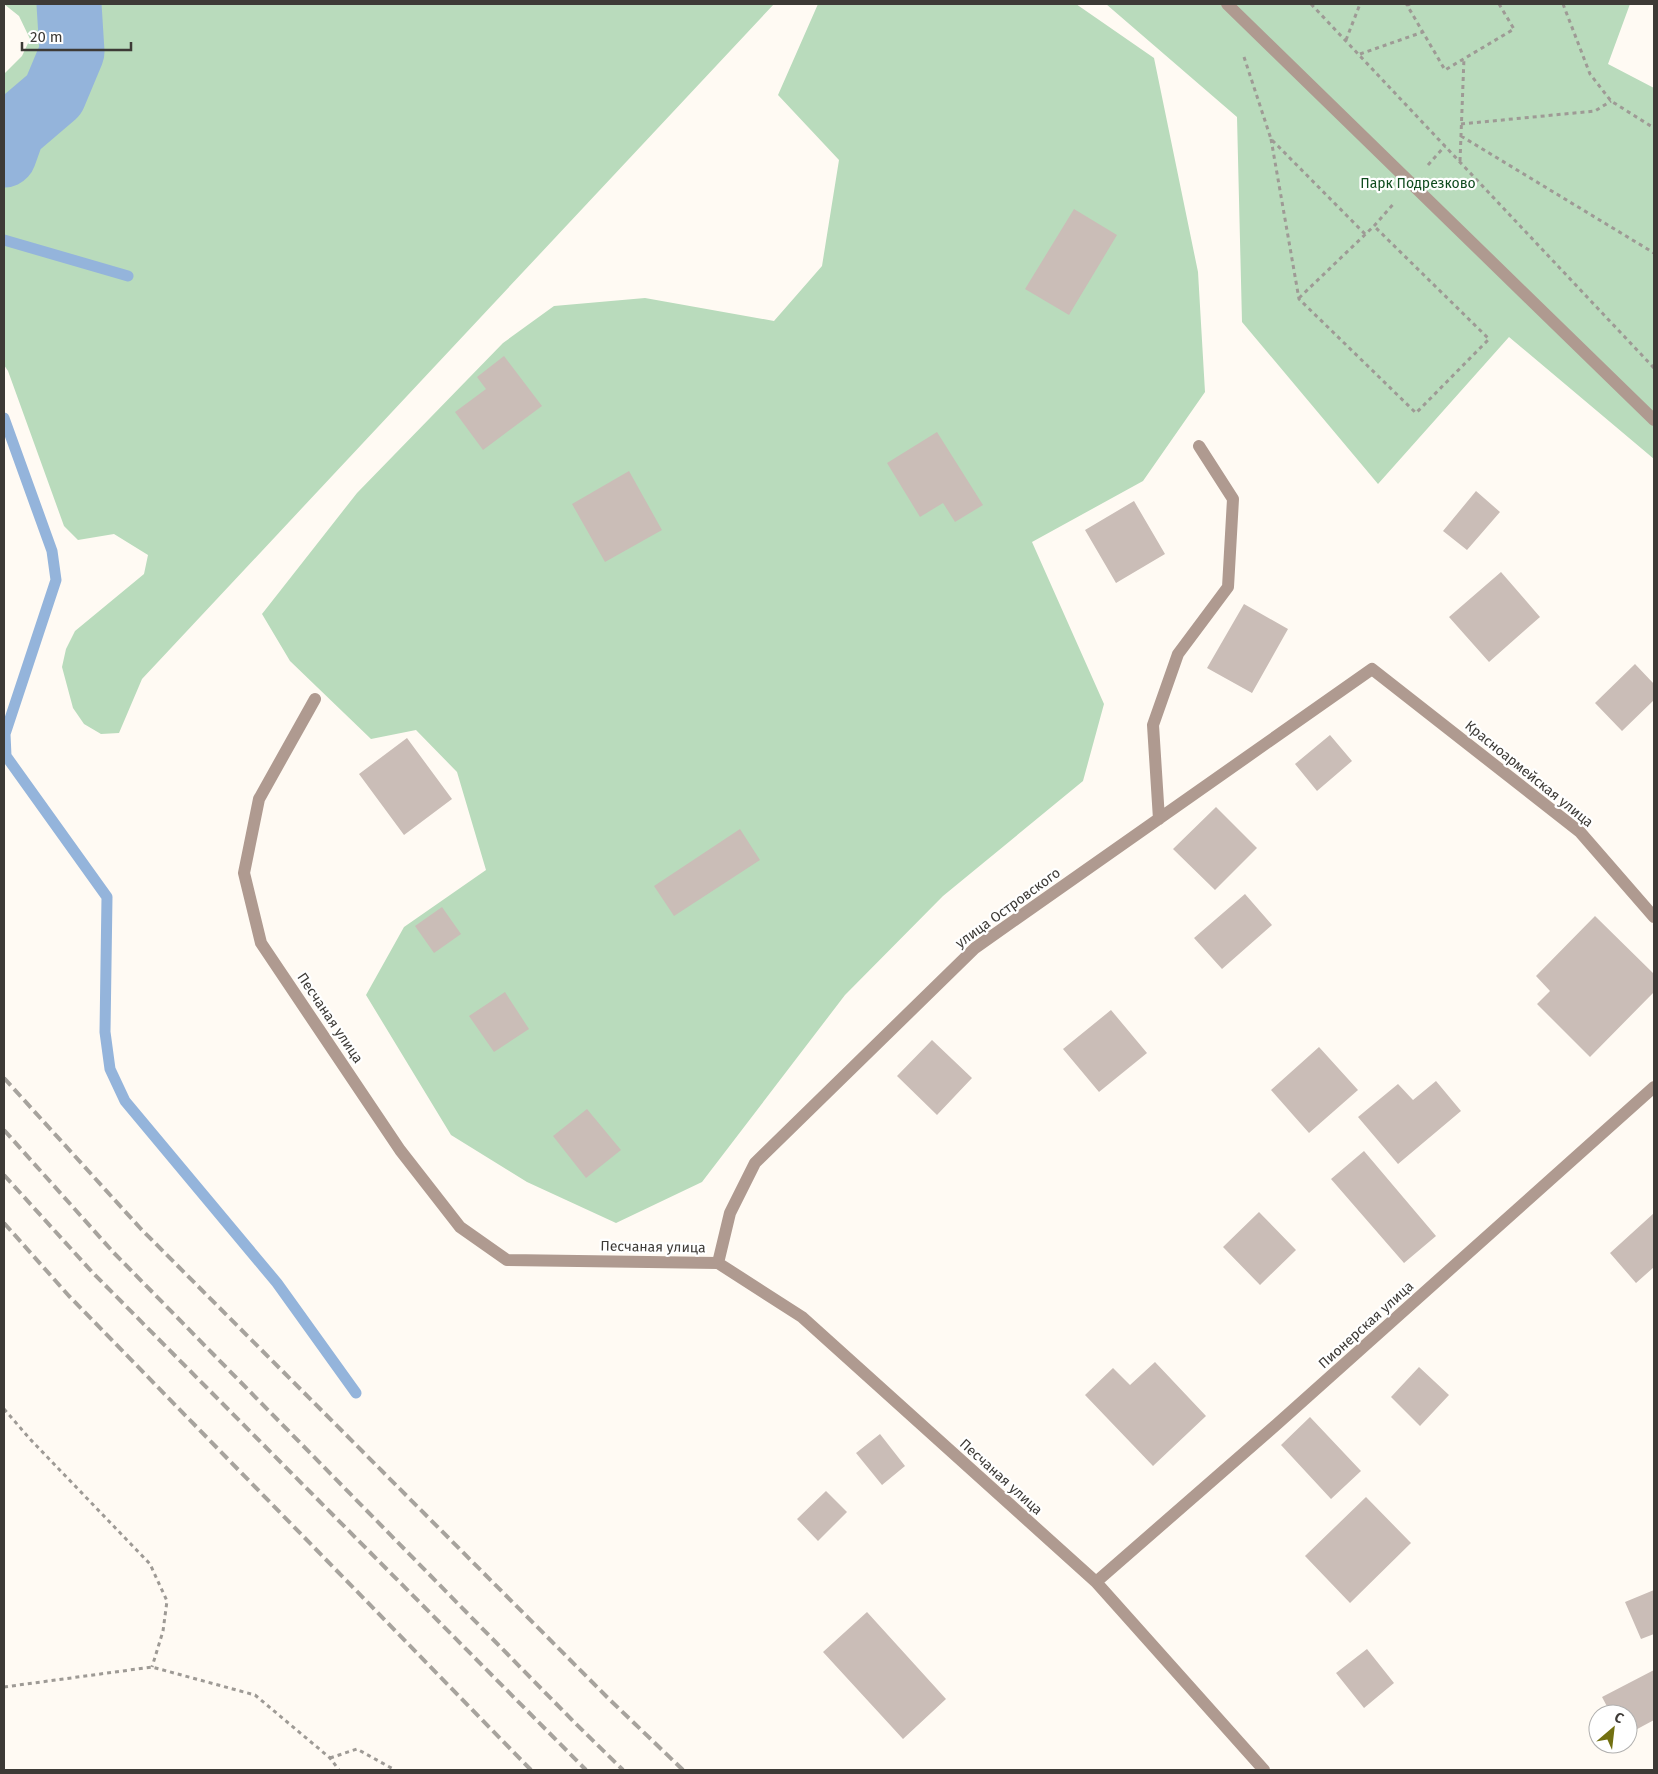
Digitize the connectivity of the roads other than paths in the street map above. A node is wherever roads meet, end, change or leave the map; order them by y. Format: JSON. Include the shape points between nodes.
{"nodes":[{"id":1,"x":1228,"y":4,"type":"edge"},
{"id":2,"x":1654,"y":420,"type":"edge"},
{"id":3,"x":1200,"y":446,"type":"dead end"},
{"id":4,"x":1372,"y":669,"type":"joint"},
{"id":5,"x":315,"y":698,"type":"dead end"},
{"id":6,"x":1159,"y":818,"type":"junction"},
{"id":7,"x":1654,"y":917,"type":"edge"},
{"id":8,"x":1654,"y":1088,"type":"edge"},
{"id":9,"x":718,"y":1263,"type":"junction"},
{"id":10,"x":1096,"y":1582,"type":"junction"},
{"id":11,"x":1264,"y":1770,"type":"edge"}],
"edges":[{"from":1,"to":2,"type":"street"},
{"from":3,"to":6,"type":"street","via":[[1234,499],[1228,587],[1178,654],[1153,725]]},
{"from":4,"to":6,"type":"street","name":"улица Островского"},
{"from":4,"to":7,"type":"street","name":"Красноармейская улица","via":[[1580,832]]},
{"from":5,"to":9,"type":"street","name":"Песчаная улица","via":[[259,799],[244,873],[261,943],[400,1150],[460,1227],[506,1260]]},
{"from":6,"to":9,"type":"street","name":"улица Островского","via":[[975,948],[755,1163],[730,1213]]},
{"from":8,"to":10,"type":"street","name":"Пионерская улица"},
{"from":9,"to":10,"type":"street","name":"Песчаная улица","via":[[802,1317]]},
{"from":10,"to":11,"type":"street","name":"Песчаная улица"}]}
